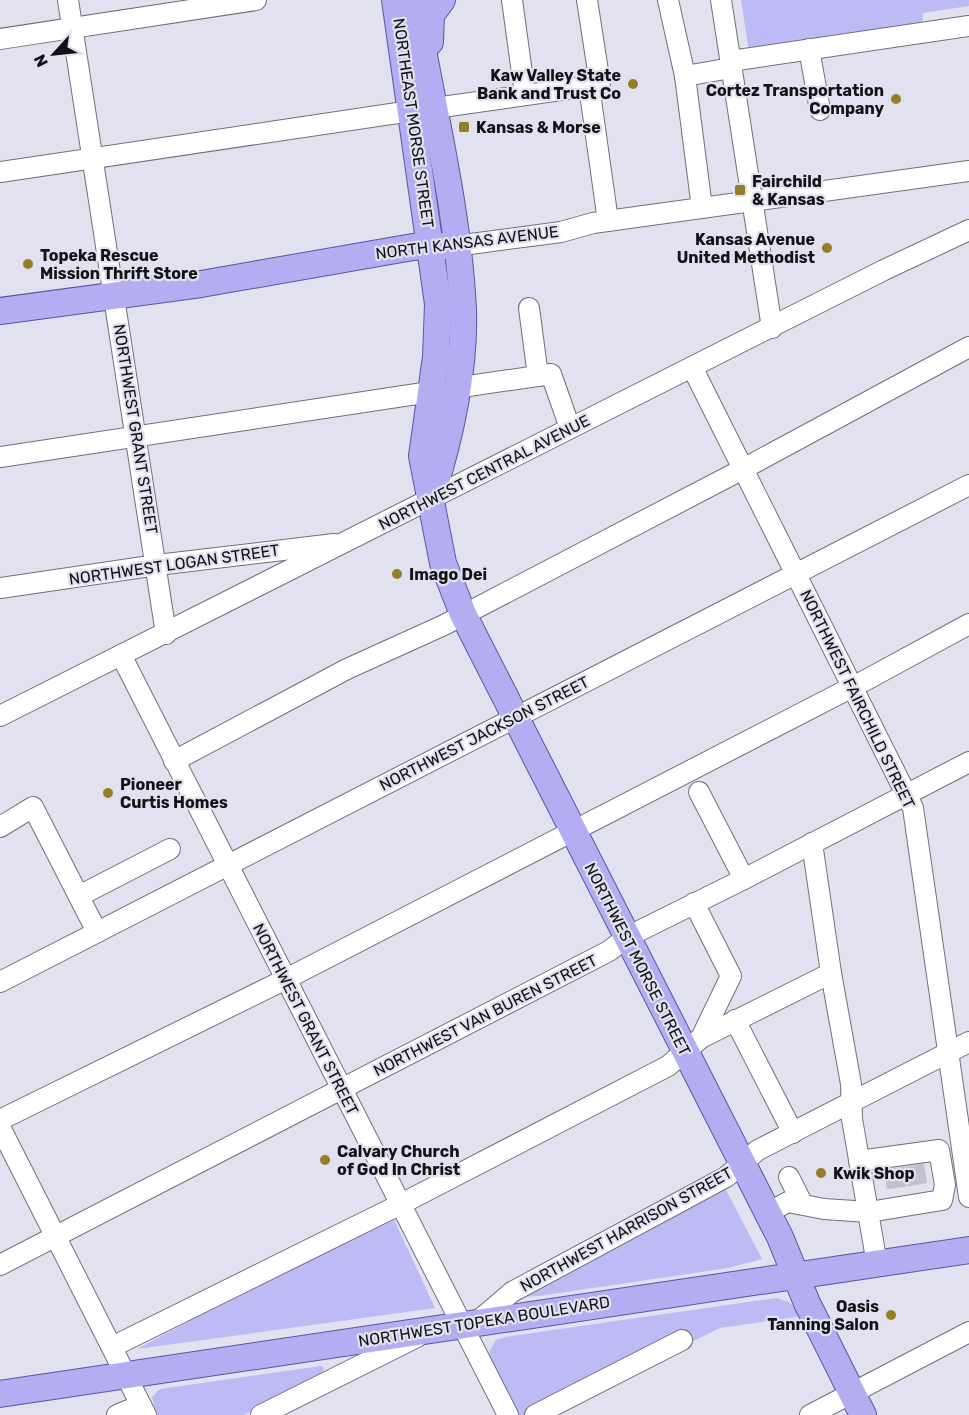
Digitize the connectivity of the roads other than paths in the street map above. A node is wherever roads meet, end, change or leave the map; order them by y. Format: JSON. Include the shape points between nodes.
{"nodes":[{"id":1,"x":68,"y":0,"type":"edge"},
{"id":2,"x":256,"y":0,"type":"edge"},
{"id":3,"x":395,"y":0,"type":"edge"},
{"id":4,"x":414,"y":0,"type":"edge"},
{"id":5,"x":442,"y":0,"type":"edge"},
{"id":6,"x":512,"y":0,"type":"edge"},
{"id":7,"x":587,"y":0,"type":"edge"},
{"id":8,"x":668,"y":0,"type":"edge"},
{"id":9,"x":721,"y":0,"type":"edge"},
{"id":10,"x":969,"y":26,"type":"edge"},
{"id":11,"x":73,"y":28,"type":"junction"},
{"id":12,"x":0,"y":39,"type":"edge"},
{"id":13,"x":809,"y":49,"type":"junction"},
{"id":14,"x":731,"y":65,"type":"junction"},
{"id":15,"x":685,"y":76,"type":"junction"},
{"id":16,"x":589,"y":86,"type":"junction"},
{"id":17,"x":525,"y":95,"type":"junction"},
{"id":18,"x":423,"y":109,"type":"junction"},
{"id":19,"x":820,"y":110,"type":"dead end"},
{"id":20,"x":93,"y":157,"type":"junction"},
{"id":21,"x":969,"y":171,"type":"edge"},
{"id":22,"x":0,"y":172,"type":"edge"},
{"id":23,"x":752,"y":201,"type":"junction"},
{"id":24,"x":702,"y":208,"type":"junction"},
{"id":25,"x":608,"y":221,"type":"junction"},
{"id":26,"x":969,"y":230,"type":"edge"},
{"id":27,"x":443,"y":246,"type":"junction"},
{"id":28,"x":115,"y":294,"type":"junction"},
{"id":29,"x":530,"y":309,"type":"dead end"},
{"id":30,"x":0,"y":311,"type":"edge"},
{"id":31,"x":772,"y":328,"type":"junction"},
{"id":32,"x":969,"y":347,"type":"edge"},
{"id":33,"x":692,"y":367,"type":"junction"},
{"id":34,"x":538,"y":376,"type":"junction"},
{"id":35,"x":455,"y":388,"type":"junction"},
{"id":36,"x":430,"y":392,"type":"junction"},
{"id":37,"x":570,"y":428,"type":"junction"},
{"id":38,"x":137,"y":436,"type":"junction"},
{"id":39,"x":0,"y":457,"type":"edge"},
{"id":40,"x":743,"y":469,"type":"junction"},
{"id":41,"x":969,"y":484,"type":"edge"},
{"id":42,"x":431,"y":498,"type":"junction"},
{"id":43,"x":348,"y":542,"type":"junction"},
{"id":44,"x":157,"y":565,"type":"junction"},
{"id":45,"x":795,"y":573,"type":"junction"},
{"id":46,"x":0,"y":588,"type":"edge"},
{"id":47,"x":463,"y":614,"type":"junction"},
{"id":48,"x":969,"y":624,"type":"edge"},
{"id":49,"x":166,"y":634,"type":"junction"},
{"id":50,"x":121,"y":655,"type":"junction"},
{"id":51,"x":853,"y":687,"type":"junction"},
{"id":52,"x":0,"y":716,"type":"edge"},
{"id":53,"x":515,"y":716,"type":"junction"},
{"id":54,"x":174,"y":761,"type":"junction"},
{"id":55,"x":969,"y":762,"type":"edge"},
{"id":56,"x":699,"y":792,"type":"dead end"},
{"id":57,"x":907,"y":794,"type":"junction"},
{"id":58,"x":0,"y":827,"type":"edge"},
{"id":59,"x":572,"y":830,"type":"junction"},
{"id":60,"x":812,"y":843,"type":"junction"},
{"id":61,"x":170,"y":849,"type":"dead end"},
{"id":62,"x":228,"y":865,"type":"junction"},
{"id":63,"x":744,"y":879,"type":"junction"},
{"id":64,"x":79,"y":896,"type":"junction"},
{"id":65,"x":694,"y":903,"type":"junction"},
{"id":66,"x":97,"y":932,"type":"junction"},
{"id":67,"x":627,"y":937,"type":"junction"},
{"id":68,"x":831,"y":973,"type":"junction"},
{"id":69,"x":286,"y":979,"type":"junction"},
{"id":70,"x":0,"y":982,"type":"edge"},
{"id":71,"x":735,"y":1020,"type":"junction"},
{"id":72,"x":969,"y":1042,"type":"edge"},
{"id":73,"x":693,"y":1045,"type":"junction"},
{"id":74,"x":949,"y":1052,"type":"junction"},
{"id":75,"x":342,"y":1088,"type":"junction"},
{"id":76,"x":853,"y":1100,"type":"junction"},
{"id":77,"x":0,"y":1120,"type":"edge"},
{"id":78,"x":0,"y":1128,"type":"edge"},
{"id":79,"x":793,"y":1132,"type":"junction"},
{"id":80,"x":962,"y":1145,"type":"junction"},
{"id":81,"x":939,"y":1150,"type":"junction"},
{"id":82,"x":859,"y":1161,"type":"junction"},
{"id":83,"x":742,"y":1164,"type":"junction"},
{"id":84,"x":789,"y":1177,"type":"dead end"},
{"id":85,"x":969,"y":1197,"type":"edge"},
{"id":86,"x":802,"y":1203,"type":"junction"},
{"id":87,"x":401,"y":1204,"type":"junction"},
{"id":88,"x":869,"y":1212,"type":"junction"},
{"id":89,"x":767,"y":1214,"type":"junction"},
{"id":90,"x":56,"y":1238,"type":"junction"},
{"id":91,"x":969,"y":1250,"type":"edge"},
{"id":92,"x":877,"y":1264,"type":"junction"},
{"id":93,"x":0,"y":1265,"type":"edge"},
{"id":94,"x":795,"y":1275,"type":"junction"},
{"id":95,"x":470,"y":1323,"type":"junction"},
{"id":96,"x":433,"y":1329,"type":"junction"},
{"id":97,"x":969,"y":1332,"type":"edge"},
{"id":98,"x":682,"y":1340,"type":"dead end"},
{"id":99,"x":112,"y":1347,"type":"junction"},
{"id":100,"x":127,"y":1375,"type":"junction"},
{"id":101,"x":0,"y":1394,"type":"edge"},
{"id":102,"x":858,"y":1404,"type":"edge"},
{"id":103,"x":144,"y":1410,"type":"edge"},
{"id":104,"x":117,"y":1415,"type":"edge"},
{"id":105,"x":261,"y":1415,"type":"edge"},
{"id":106,"x":508,"y":1415,"type":"edge"},
{"id":107,"x":535,"y":1415,"type":"edge"},
{"id":108,"x":810,"y":1415,"type":"edge"}],
"edges":[{"from":1,"to":11,"type":"street","name":"NORTHWEST GRANT STREET"},
{"from":2,"to":11,"type":"street"},
{"from":3,"to":18,"type":"main road","name":"NORTHEAST MORSE STREET"},
{"from":4,"to":18,"type":"main road","name":"NORTHEAST MORSE STREET","via":[[426,74]]},
{"from":5,"to":18,"type":"main road","via":[[429,23]]},
{"from":6,"to":17,"type":"street"},
{"from":7,"to":16,"type":"street","via":[[600,84]]},
{"from":8,"to":15,"type":"street"},
{"from":9,"to":14,"type":"street"},
{"from":10,"to":13,"type":"street"},
{"from":11,"to":12,"type":"street"},
{"from":11,"to":20,"type":"street","name":"NORTHWEST GRANT STREET"},
{"from":13,"to":14,"type":"street"},
{"from":13,"to":19,"type":"street"},
{"from":14,"to":15,"type":"street"},
{"from":14,"to":23,"type":"street"},
{"from":15,"to":24,"type":"street"},
{"from":16,"to":17,"type":"street"},
{"from":16,"to":25,"type":"street"},
{"from":17,"to":18,"type":"street"},
{"from":18,"to":20,"type":"street"},
{"from":18,"to":27,"type":"main road","name":"NORTHEAST MORSE STREET"},
{"from":20,"to":22,"type":"street"},
{"from":20,"to":28,"type":"street","name":"NORTHWEST GRANT STREET"},
{"from":21,"to":23,"type":"street","name":"NORTH KANSAS AVENUE"},
{"from":23,"to":24,"type":"street","name":"NORTH KANSAS AVENUE"},
{"from":23,"to":31,"type":"street"},
{"from":24,"to":25,"type":"street","name":"NORTH KANSAS AVENUE"},
{"from":25,"to":27,"type":"street","name":"NORTH KANSAS AVENUE","via":[[561,232]]},
{"from":26,"to":31,"type":"street","name":"NORTHWEST CENTRAL AVENUE"},
{"from":27,"to":28,"type":"main road","name":"NORTH KANSAS AVENUE"},
{"from":27,"to":35,"type":"main road","name":"NORTHWEST MORSE STREET","via":[[463,311]]},
{"from":27,"to":36,"type":"main road","name":"NORTHWEST MORSE STREET"},
{"from":28,"to":30,"type":"main road","name":"NORTH KANSAS AVENUE"},
{"from":28,"to":38,"type":"street","name":"NORTHWEST GRANT STREET"},
{"from":29,"to":34,"type":"street"},
{"from":31,"to":33,"type":"street","name":"NORTHWEST CENTRAL AVENUE"},
{"from":32,"to":40,"type":"street"},
{"from":33,"to":37,"type":"street","name":"NORTHWEST CENTRAL AVENUE"},
{"from":33,"to":40,"type":"street","name":"NORTHWEST FAIRCHILD STREET"},
{"from":34,"to":35,"type":"street"},
{"from":34,"to":37,"type":"street","via":[[551,374]]},
{"from":35,"to":42,"type":"main road","name":"NORTHWEST MORSE STREET","via":[[445,453]]},
{"from":36,"to":38,"type":"street"},
{"from":36,"to":42,"type":"main road","name":"NORTHWEST MORSE STREET","via":[[422,456]]},
{"from":37,"to":42,"type":"street","name":"NORTHWEST CENTRAL AVENUE"},
{"from":38,"to":39,"type":"street"},
{"from":38,"to":44,"type":"street","name":"NORTHWEST GRANT STREET"},
{"from":40,"to":45,"type":"street","name":"NORTHWEST FAIRCHILD STREET"},
{"from":40,"to":47,"type":"street"},
{"from":41,"to":45,"type":"street","name":"NORTHWEST JACKSON STREET"},
{"from":42,"to":43,"type":"street","name":"NORTHWEST CENTRAL AVENUE"},
{"from":42,"to":47,"type":"main road","name":"NORTHWEST MORSE STREET","via":[[443,563]]},
{"from":43,"to":44,"type":"street","name":"NORTHWEST LOGAN STREET"},
{"from":43,"to":49,"type":"street","name":"NORTHWEST CENTRAL AVENUE"},
{"from":44,"to":46,"type":"street","name":"NORTHWEST LOGAN STREET"},
{"from":44,"to":49,"type":"street","name":"NORTHWEST GRANT STREET"},
{"from":45,"to":51,"type":"street","name":"NORTHWEST FAIRCHILD STREET"},
{"from":45,"to":53,"type":"street","name":"NORTHWEST JACKSON STREET"},
{"from":47,"to":53,"type":"main road","name":"NORTHWEST MORSE STREET"},
{"from":47,"to":54,"type":"street","via":[[347,669]]},
{"from":48,"to":51,"type":"street"},
{"from":49,"to":50,"type":"street","name":"NORTHWEST CENTRAL AVENUE"},
{"from":50,"to":52,"type":"street","name":"NORTHWEST CENTRAL AVENUE"},
{"from":50,"to":54,"type":"street","name":"NORTHWEST GRANT STREET"},
{"from":51,"to":57,"type":"street","name":"NORTHWEST FAIRCHILD STREET"},
{"from":51,"to":59,"type":"street"},
{"from":53,"to":59,"type":"main road","name":"NORTHWEST MORSE STREET"},
{"from":53,"to":62,"type":"street","name":"NORTHWEST JACKSON STREET"},
{"from":54,"to":62,"type":"street","name":"NORTHWEST GRANT STREET"},
{"from":55,"to":57,"type":"street","name":"NORTHWEST VAN BUREN STREET"},
{"from":56,"to":63,"type":"street"},
{"from":57,"to":60,"type":"street","name":"NORTHWEST VAN BUREN STREET"},
{"from":57,"to":74,"type":"street","name":"NORTHWEST FAIRCHILD STREET","via":[[917,824]]},
{"from":58,"to":64,"type":"street","via":[[33,807]]},
{"from":59,"to":67,"type":"main road","name":"NORTHWEST MORSE STREET"},
{"from":59,"to":69,"type":"street"},
{"from":60,"to":63,"type":"street","name":"NORTHWEST VAN BUREN STREET"},
{"from":60,"to":68,"type":"street"},
{"from":61,"to":64,"type":"street"},
{"from":62,"to":66,"type":"street","name":"NORTHWEST JACKSON STREET"},
{"from":62,"to":69,"type":"street","name":"NORTHWEST GRANT STREET"},
{"from":63,"to":65,"type":"street","name":"NORTHWEST VAN BUREN STREET"},
{"from":64,"to":66,"type":"street"},
{"from":65,"to":67,"type":"street","name":"NORTHWEST VAN BUREN STREET"},
{"from":65,"to":73,"type":"street","via":[[731,976]]},
{"from":66,"to":70,"type":"street","name":"NORTHWEST JACKSON STREET"},
{"from":67,"to":73,"type":"main road","name":"NORTHWEST MORSE STREET"},
{"from":67,"to":75,"type":"street","name":"NORTHWEST VAN BUREN STREET","via":[[609,951]]},
{"from":68,"to":71,"type":"street"},
{"from":68,"to":76,"type":"street"},
{"from":69,"to":75,"type":"street","name":"NORTHWEST GRANT STREET"},
{"from":69,"to":77,"type":"street"},
{"from":71,"to":73,"type":"street"},
{"from":71,"to":79,"type":"street"},
{"from":72,"to":74,"type":"street","name":"NORTHWEST HARRISON STREET"},
{"from":73,"to":83,"type":"main road","name":"NORTHWEST MORSE STREET"},
{"from":73,"to":87,"type":"street","via":[[668,1066]]},
{"from":74,"to":76,"type":"street","name":"NORTHWEST HARRISON STREET"},
{"from":74,"to":80,"type":"street","name":"NORTHWEST FAIRCHILD STREET"},
{"from":75,"to":87,"type":"street","name":"NORTHWEST GRANT STREET"},
{"from":75,"to":90,"type":"street","name":"NORTHWEST VAN BUREN STREET"},
{"from":76,"to":79,"type":"street","name":"NORTHWEST HARRISON STREET"},
{"from":76,"to":82,"type":"street"},
{"from":78,"to":90,"type":"street"},
{"from":79,"to":83,"type":"street","name":"NORTHWEST HARRISON STREET"},
{"from":80,"to":81,"type":"street"},
{"from":80,"to":85,"type":"street","name":"NORTHWEST FAIRCHILD STREET"},
{"from":81,"to":82,"type":"street","via":[[893,1162]]},
{"from":81,"to":88,"type":"street","via":[[945,1185],[942,1200],[899,1202]]},
{"from":82,"to":88,"type":"street"},
{"from":83,"to":89,"type":"main road","name":"NORTHWEST MORSE STREET"},
{"from":83,"to":95,"type":"street","name":"NORTHWEST HARRISON STREET","via":[[726,1177],[512,1292]]},
{"from":84,"to":86,"type":"street"},
{"from":86,"to":88,"type":"street","via":[[824,1209]]},
{"from":86,"to":89,"type":"street","via":[[788,1202]]},
{"from":87,"to":95,"type":"street","name":"NORTHWEST GRANT STREET"},
{"from":87,"to":99,"type":"street"},
{"from":88,"to":92,"type":"street"},
{"from":89,"to":94,"type":"main road","name":"NORTHWEST MORSE STREET"},
{"from":90,"to":93,"type":"street","name":"NORTHWEST VAN BUREN STREET"},
{"from":90,"to":99,"type":"street"},
{"from":91,"to":92,"type":"main road","name":"NORTHWEST TOPEKA BOULEVARD"},
{"from":92,"to":94,"type":"main road","name":"NORTHWEST TOPEKA BOULEVARD"},
{"from":94,"to":95,"type":"main road","name":"NORTHWEST TOPEKA BOULEVARD"},
{"from":94,"to":102,"type":"main road","name":"NORTHWEST MORSE STREET"},
{"from":95,"to":96,"type":"main road","name":"NORTHWEST TOPEKA BOULEVARD"},
{"from":95,"to":106,"type":"street","name":"NORTHWEST GRANT STREET"},
{"from":96,"to":100,"type":"main road","name":"NORTHWEST TOPEKA BOULEVARD"},
{"from":96,"to":105,"type":"street"},
{"from":97,"to":102,"type":"street"},
{"from":98,"to":107,"type":"street"},
{"from":99,"to":100,"type":"street"},
{"from":100,"to":101,"type":"main road","name":"NORTHWEST TOPEKA BOULEVARD"},
{"from":100,"to":103,"type":"street"},
{"from":102,"to":108,"type":"street"},
{"from":103,"to":104,"type":"street"}]}
